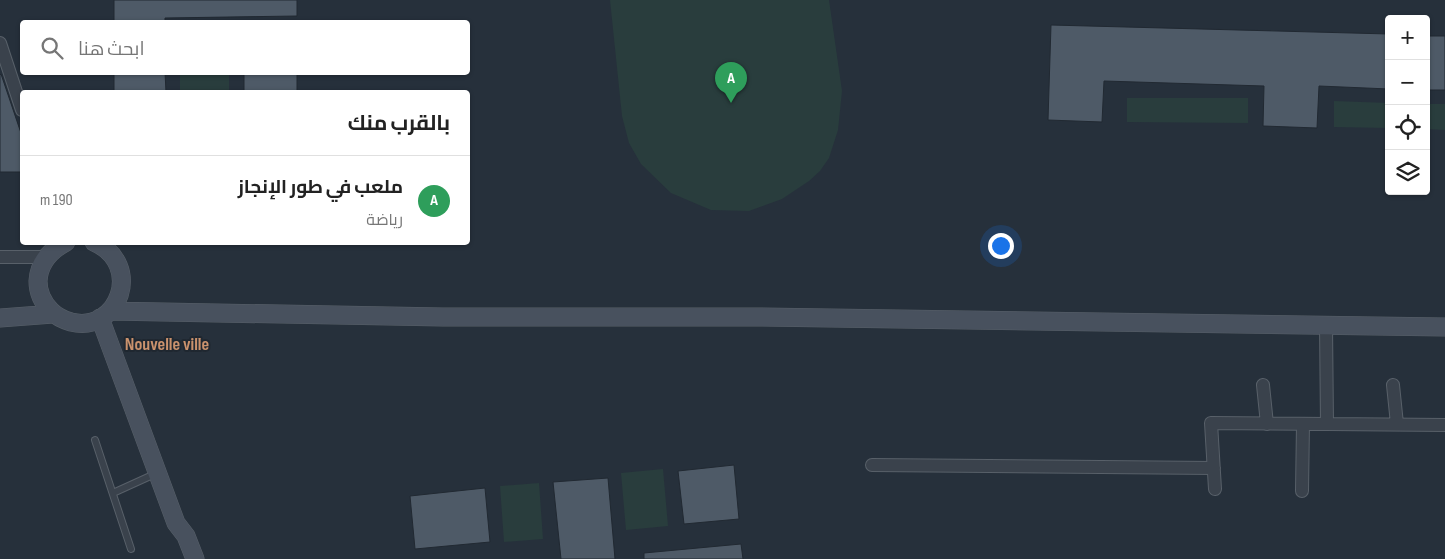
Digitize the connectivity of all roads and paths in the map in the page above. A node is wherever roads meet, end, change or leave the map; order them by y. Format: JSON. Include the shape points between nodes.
{"nodes":[{"id":1,"x":0,"y":43,"type":"edge"},
{"id":2,"x":20,"y":104,"type":"edge"},
{"id":3,"x":60,"y":245,"type":"edge"},
{"id":4,"x":100,"y":245,"type":"edge"},
{"id":5,"x":0,"y":257,"type":"edge"},
{"id":6,"x":46,"y":257,"type":"junction"},
{"id":7,"x":53,"y":314,"type":"junction"},
{"id":8,"x":105,"y":315,"type":"junction"},
{"id":9,"x":0,"y":318,"type":"edge"},
{"id":10,"x":1326,"y":325,"type":"junction"},
{"id":11,"x":1445,"y":327,"type":"edge"},
{"id":12,"x":1263,"y":385,"type":"dead end"},
{"id":13,"x":1393,"y":385,"type":"dead end"},
{"id":14,"x":1267,"y":424,"type":"junction"},
{"id":15,"x":1302,"y":424,"type":"junction"},
{"id":16,"x":1327,"y":424,"type":"junction"},
{"id":17,"x":1397,"y":424,"type":"junction"},
{"id":18,"x":1445,"y":425,"type":"edge"},
{"id":19,"x":94,"y":440,"type":"dead end"},
{"id":20,"x":872,"y":465,"type":"dead end"},
{"id":21,"x":1214,"y":468,"type":"junction"},
{"id":22,"x":158,"y":473,"type":"junction"},
{"id":23,"x":1215,"y":489,"type":"dead end"},
{"id":24,"x":1302,"y":491,"type":"dead end"},
{"id":25,"x":113,"y":493,"type":"junction"},
{"id":26,"x":176,"y":523,"type":"junction"},
{"id":27,"x":131,"y":549,"type":"dead end"},
{"id":28,"x":182,"y":559,"type":"edge"},
{"id":29,"x":195,"y":559,"type":"edge"}],
"edges":[{"from":1,"to":2,"type":"street"},
{"from":3,"to":6,"type":"street"},
{"from":4,"to":8,"type":"street","via":[[112,254],[122,277],[117,301]]},
{"from":5,"to":6,"type":"street"},
{"from":6,"to":7,"type":"street","via":[[38,280],[40,293]]},
{"from":7,"to":8,"type":"street","via":[[76,323],[88,323]]},
{"from":7,"to":9,"type":"street"},
{"from":8,"to":10,"type":"street","via":[[758,317]]},
{"from":8,"to":22,"type":"street"},
{"from":10,"to":11,"type":"street"},
{"from":10,"to":16,"type":"street"},
{"from":12,"to":14,"type":"street"},
{"from":13,"to":17,"type":"street"},
{"from":14,"to":15,"type":"street"},
{"from":14,"to":21,"type":"street","via":[[1211,424]]},
{"from":15,"to":16,"type":"street"},
{"from":15,"to":24,"type":"street"},
{"from":16,"to":17,"type":"street"},
{"from":17,"to":18,"type":"street"},
{"from":19,"to":25,"type":"lane"},
{"from":20,"to":21,"type":"street"},
{"from":21,"to":23,"type":"street"},
{"from":22,"to":25,"type":"lane"},
{"from":22,"to":26,"type":"street"},
{"from":25,"to":27,"type":"lane"},
{"from":26,"to":28,"type":"street","via":[[175,538]]},
{"from":26,"to":29,"type":"street","via":[[186,536]]}]}
